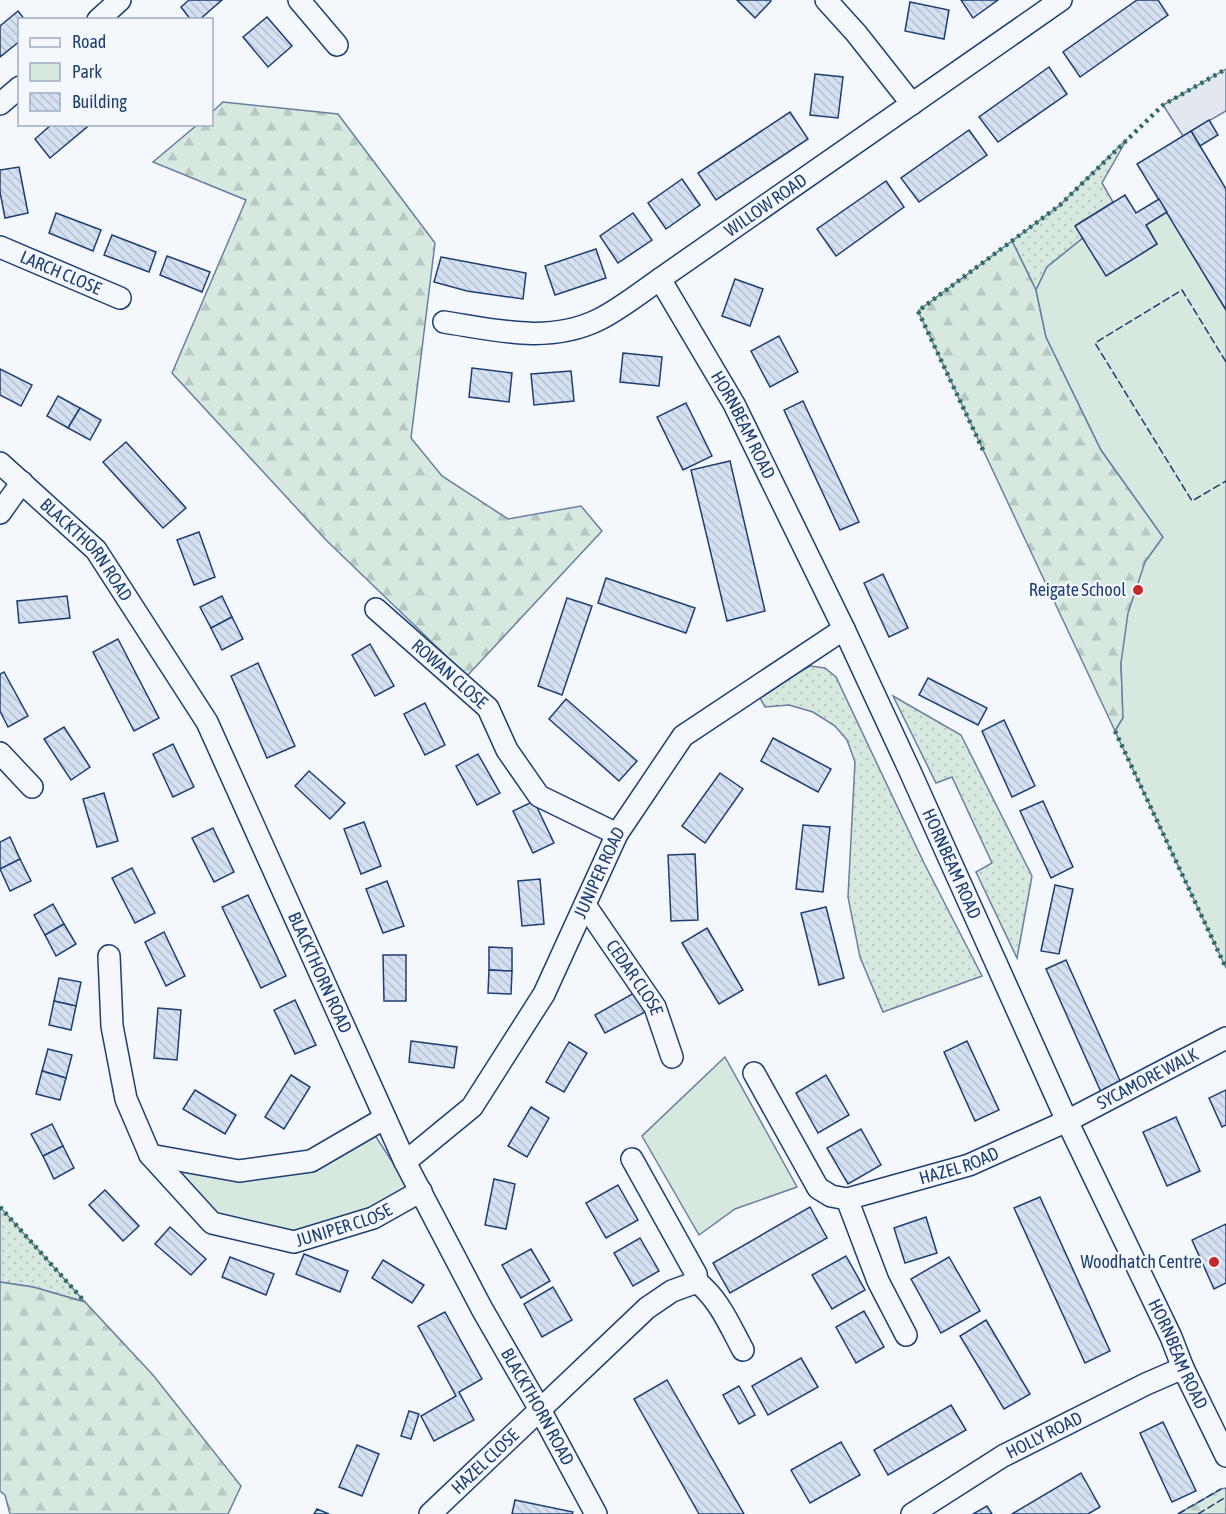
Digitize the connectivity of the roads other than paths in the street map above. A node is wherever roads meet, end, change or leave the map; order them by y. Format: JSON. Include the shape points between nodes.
{"nodes":[{"id":1,"x":120,"y":0,"type":"edge"},
{"id":2,"x":299,"y":0,"type":"edge"},
{"id":3,"x":826,"y":0,"type":"edge"},
{"id":4,"x":1061,"y":0,"type":"edge"},
{"id":5,"x":100,"y":18,"type":"edge"},
{"id":6,"x":337,"y":45,"type":"dead end"},
{"id":7,"x":18,"y":89,"type":"edge"},
{"id":8,"x":0,"y":104,"type":"edge"},
{"id":9,"x":912,"y":104,"type":"junction"},
{"id":10,"x":0,"y":247,"type":"edge"},
{"id":11,"x":660,"y":279,"type":"junction"},
{"id":12,"x":120,"y":298,"type":"dead end"},
{"id":13,"x":444,"y":322,"type":"dead end"},
{"id":14,"x":0,"y":463,"type":"edge"},
{"id":15,"x":22,"y":482,"type":"junction"},
{"id":16,"x":0,"y":513,"type":"edge"},
{"id":17,"x":376,"y":609,"type":"dead end"},
{"id":18,"x":844,"y":629,"type":"junction"},
{"id":19,"x":0,"y":753,"type":"edge"},
{"id":20,"x":32,"y":787,"type":"dead end"},
{"id":21,"x":617,"y":834,"type":"junction"},
{"id":22,"x":585,"y":905,"type":"junction"},
{"id":23,"x":109,"y":956,"type":"dead end"},
{"id":24,"x":1226,"y":1038,"type":"edge"},
{"id":25,"x":672,"y":1057,"type":"dead end"},
{"id":26,"x":754,"y":1072,"type":"dead end"},
{"id":27,"x":385,"y":1118,"type":"junction"},
{"id":28,"x":1066,"y":1121,"type":"junction"},
{"id":29,"x":150,"y":1155,"type":"junction"},
{"id":30,"x":632,"y":1158,"type":"dead end"},
{"id":31,"x":405,"y":1162,"type":"junction"},
{"id":32,"x":421,"y":1191,"type":"junction"},
{"id":33,"x":848,"y":1199,"type":"junction"},
{"id":34,"x":697,"y":1282,"type":"junction"},
{"id":35,"x":906,"y":1335,"type":"dead end"},
{"id":36,"x":743,"y":1350,"type":"dead end"},
{"id":37,"x":1183,"y":1368,"type":"junction"},
{"id":38,"x":539,"y":1408,"type":"junction"},
{"id":39,"x":1226,"y":1456,"type":"edge"},
{"id":40,"x":430,"y":1514,"type":"edge"},
{"id":41,"x":596,"y":1514,"type":"edge"},
{"id":42,"x":912,"y":1514,"type":"edge"}],
"edges":[{"from":1,"to":5,"type":"street"},
{"from":2,"to":6,"type":"street"},
{"from":3,"to":9,"type":"street"},
{"from":4,"to":9,"type":"street","name":"WILLOW ROAD"},
{"from":7,"to":8,"type":"street"},
{"from":9,"to":11,"type":"street","name":"WILLOW ROAD"},
{"from":10,"to":12,"type":"street","name":"LARCH CLOSE"},
{"from":11,"to":13,"type":"street","name":"WILLOW ROAD","via":[[599,319],[567,331],[529,334]]},
{"from":11,"to":18,"type":"street","name":"HORNBEAM ROAD","via":[[734,404]]},
{"from":14,"to":15,"type":"street","name":"BLACKTHORN ROAD"},
{"from":15,"to":16,"type":"street"},
{"from":15,"to":27,"type":"street","name":"BLACKTHORN ROAD","via":[[96,550],[207,722]]},
{"from":17,"to":21,"type":"street","name":"ROWAN CLOSE","via":[[488,708],[507,750],[539,796]]},
{"from":18,"to":21,"type":"street","name":"JUNIPER ROAD","via":[[683,736]]},
{"from":18,"to":28,"type":"street","name":"HORNBEAM ROAD"},
{"from":19,"to":20,"type":"street"},
{"from":21,"to":22,"type":"street","name":"JUNIPER ROAD"},
{"from":22,"to":25,"type":"street","name":"CEDAR CLOSE","via":[[655,1007]]},
{"from":22,"to":31,"type":"street","name":"JUNIPER ROAD","via":[[544,994],[472,1107]]},
{"from":23,"to":29,"type":"street","name":"JUNIPER CLOSE","via":[[112,1026],[126,1099]]},
{"from":24,"to":28,"type":"street","name":"SYCAMORE WALK"},
{"from":26,"to":33,"type":"street","via":[[818,1188],[831,1196]]},
{"from":27,"to":29,"type":"street","via":[[311,1161],[239,1171]]},
{"from":27,"to":31,"type":"street","name":"BLACKTHORN ROAD"},
{"from":28,"to":33,"type":"street","name":"HAZEL ROAD","via":[[969,1165]]},
{"from":28,"to":37,"type":"street","name":"HORNBEAM ROAD"},
{"from":29,"to":32,"type":"street","name":"JUNIPER CLOSE","via":[[212,1223],[294,1242],[373,1218]]},
{"from":30,"to":34,"type":"street"},
{"from":31,"to":32,"type":"street","name":"BLACKTHORN ROAD"},
{"from":32,"to":38,"type":"street","name":"BLACKTHORN ROAD","via":[[482,1310]]},
{"from":33,"to":35,"type":"street","via":[[878,1281]]},
{"from":34,"to":36,"type":"street","via":[[720,1307]]},
{"from":34,"to":38,"type":"street","via":[[672,1291],[646,1308]]},
{"from":37,"to":39,"type":"street","name":"HORNBEAM ROAD"},
{"from":37,"to":42,"type":"street","name":"HOLLY ROAD","via":[[1003,1456]]},
{"from":38,"to":40,"type":"street","name":"HAZEL CLOSE"},
{"from":38,"to":41,"type":"street","name":"BLACKTHORN ROAD"}]}
